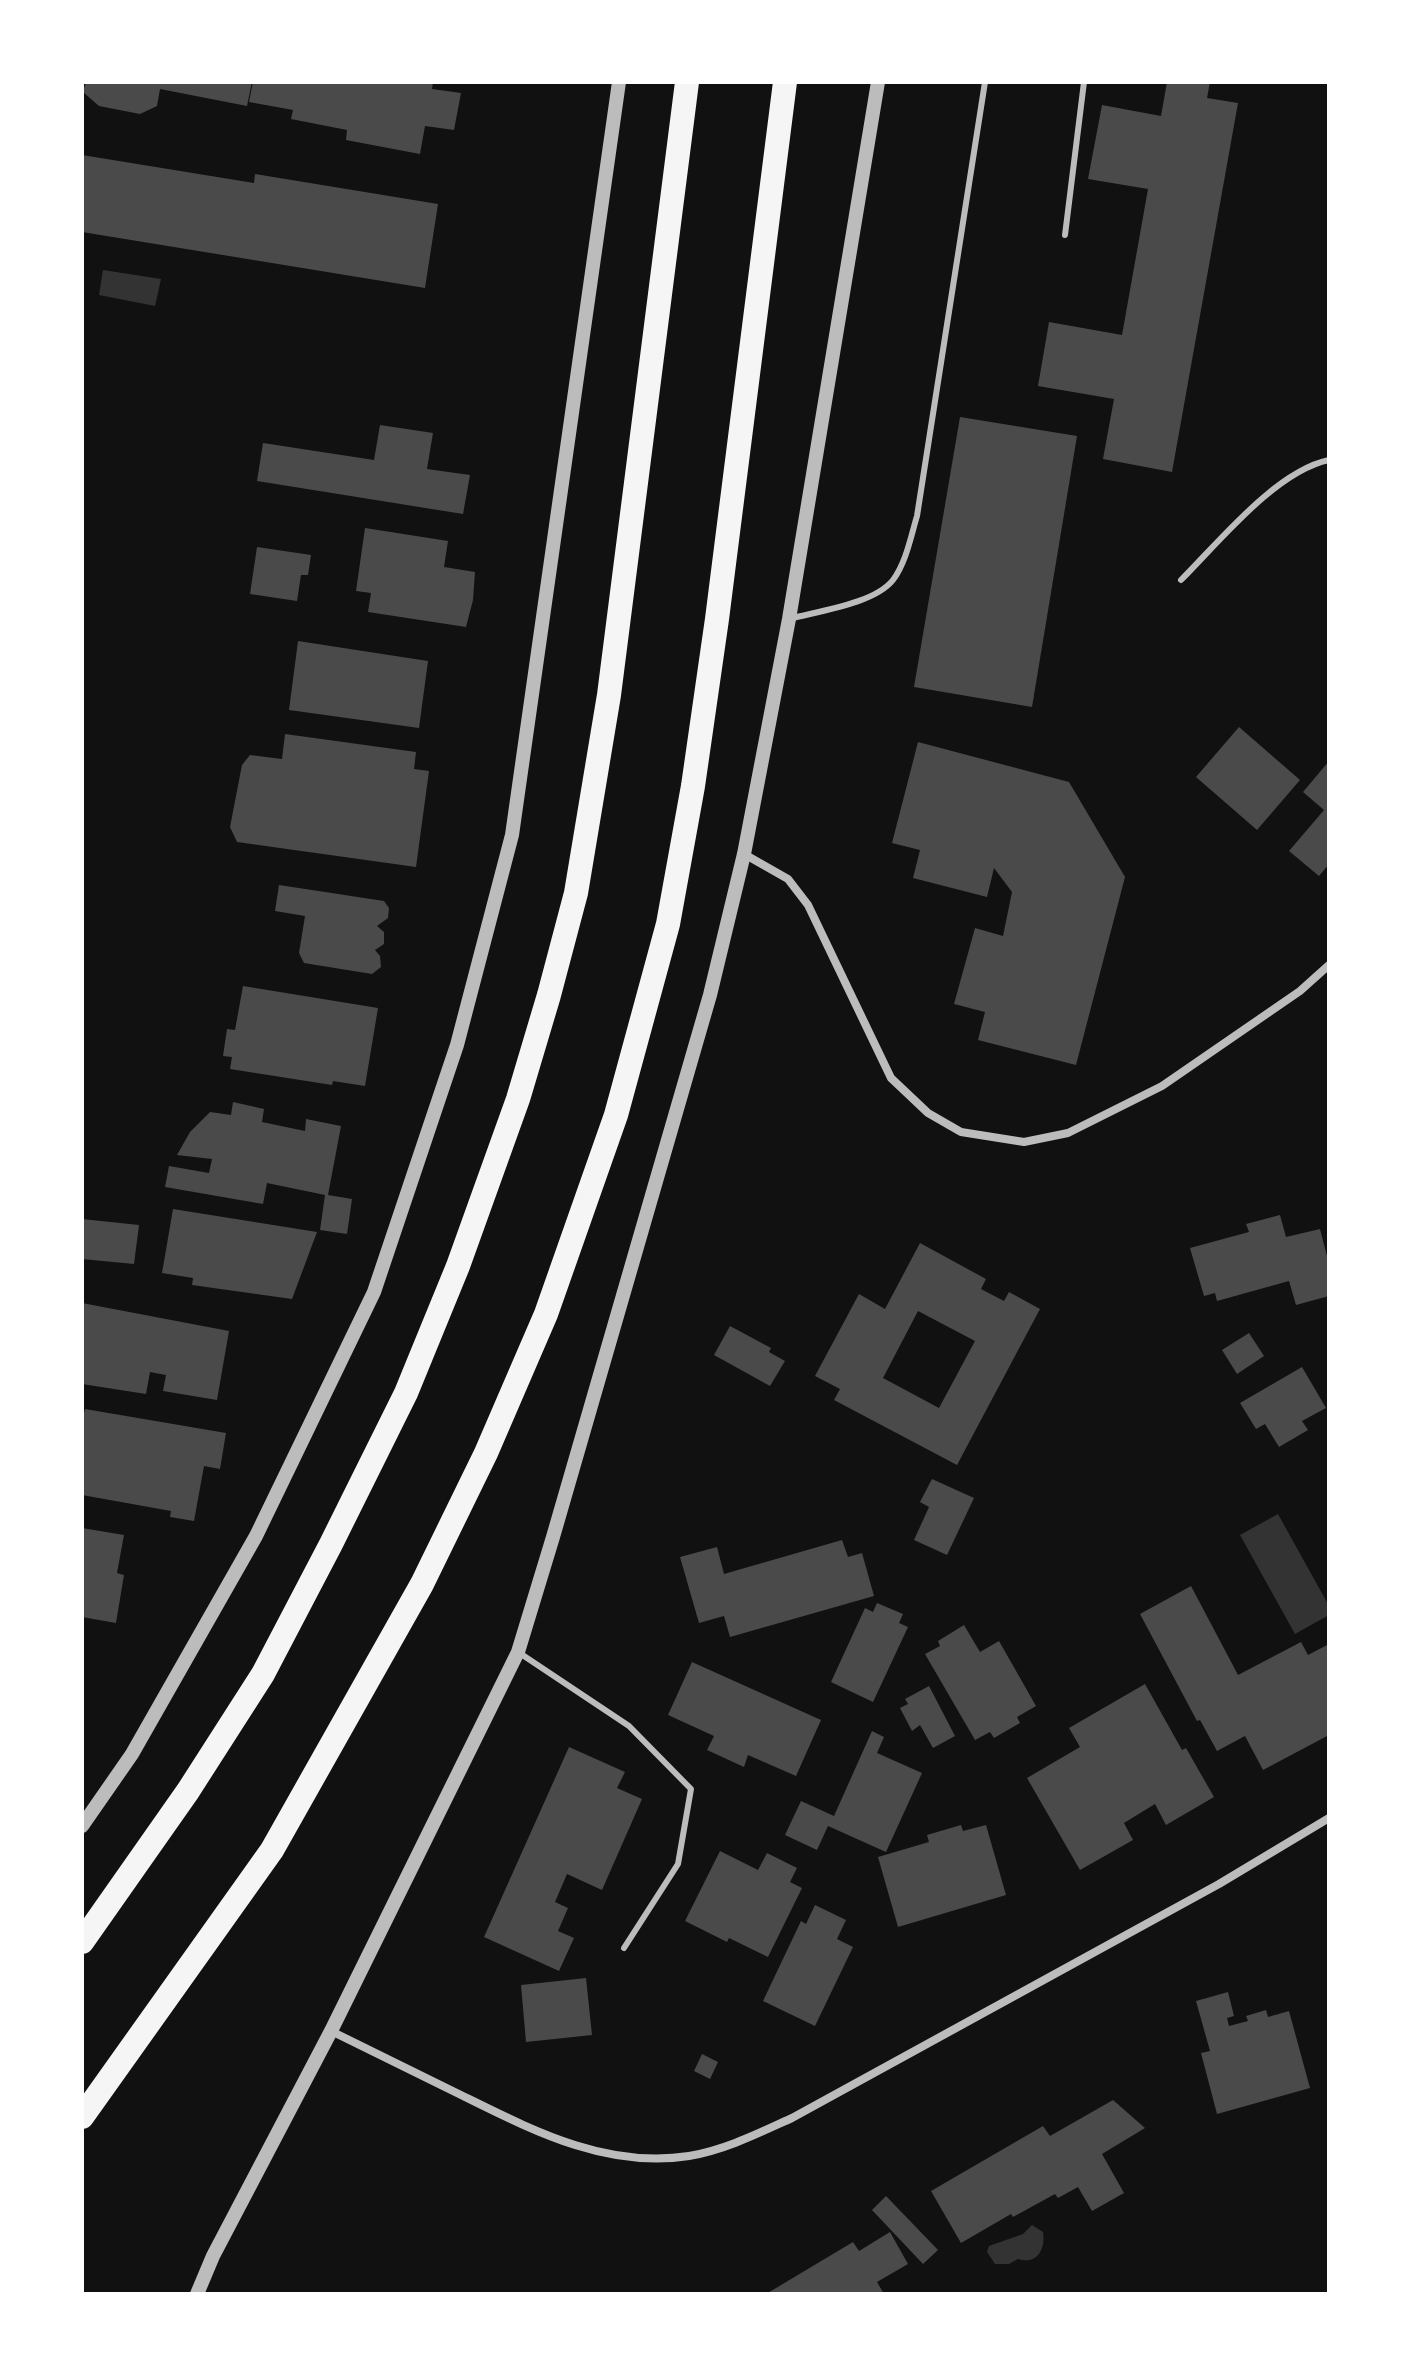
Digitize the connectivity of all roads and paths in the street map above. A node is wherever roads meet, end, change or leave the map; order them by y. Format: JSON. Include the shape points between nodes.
{"nodes":[{"id":1,"x":619,"y":82,"type":"edge"},
{"id":2,"x":687,"y":82,"type":"edge"},
{"id":3,"x":785,"y":82,"type":"edge"},
{"id":4,"x":878,"y":82,"type":"edge"},
{"id":5,"x":985,"y":82,"type":"edge"},
{"id":6,"x":1084,"y":82,"type":"edge"},
{"id":7,"x":1065,"y":235,"type":"dead end"},
{"id":8,"x":1329,"y":460,"type":"edge"},
{"id":9,"x":1181,"y":580,"type":"dead end"},
{"id":10,"x":789,"y":619,"type":"junction"},
{"id":11,"x":744,"y":854,"type":"junction"},
{"id":12,"x":1329,"y":965,"type":"edge"},
{"id":13,"x":518,"y":1652,"type":"junction"},
{"id":14,"x":1329,"y":1818,"type":"edge"},
{"id":15,"x":82,"y":1826,"type":"edge"},
{"id":16,"x":82,"y":1942,"type":"edge"},
{"id":17,"x":624,"y":1948,"type":"dead end"},
{"id":18,"x":331,"y":2031,"type":"junction"},
{"id":19,"x":82,"y":2117,"type":"edge"},
{"id":20,"x":197,"y":2294,"type":"edge"}],
"edges":[{"from":1,"to":15,"type":"street","via":[[512,835],[457,1045],[367,1307],[256,1536],[132,1754]]},
{"from":2,"to":16,"type":"highway","via":[[609,695],[576,893],[518,1099],[412,1379],[331,1544],[263,1674]]},
{"from":3,"to":19,"type":"highway","via":[[693,786],[668,924],[611,1129],[546,1314],[422,1584],[272,1850]]},
{"from":4,"to":10,"type":"street"},
{"from":5,"to":10,"type":"lane","via":[[917,516],[906,553],[893,580],[873,596]]},
{"from":6,"to":7,"type":"lane"},
{"from":8,"to":9,"type":"lane","via":[[1314,463],[1275,487]]},
{"from":10,"to":11,"type":"street"},
{"from":11,"to":12,"type":"street","via":[[788,879],[808,905],[891,1078],[928,1113],[961,1132],[1024,1142],[1068,1133],[1162,1086],[1300,991]]},
{"from":11,"to":13,"type":"street","via":[[710,995]]},
{"from":13,"to":17,"type":"lane","via":[[629,1726],[691,1789],[678,1864]]},
{"from":13,"to":18,"type":"street"},
{"from":14,"to":18,"type":"street","via":[[792,2118],[728,2146],[689,2156],[612,2156],[546,2137]]},
{"from":18,"to":20,"type":"street"}]}
